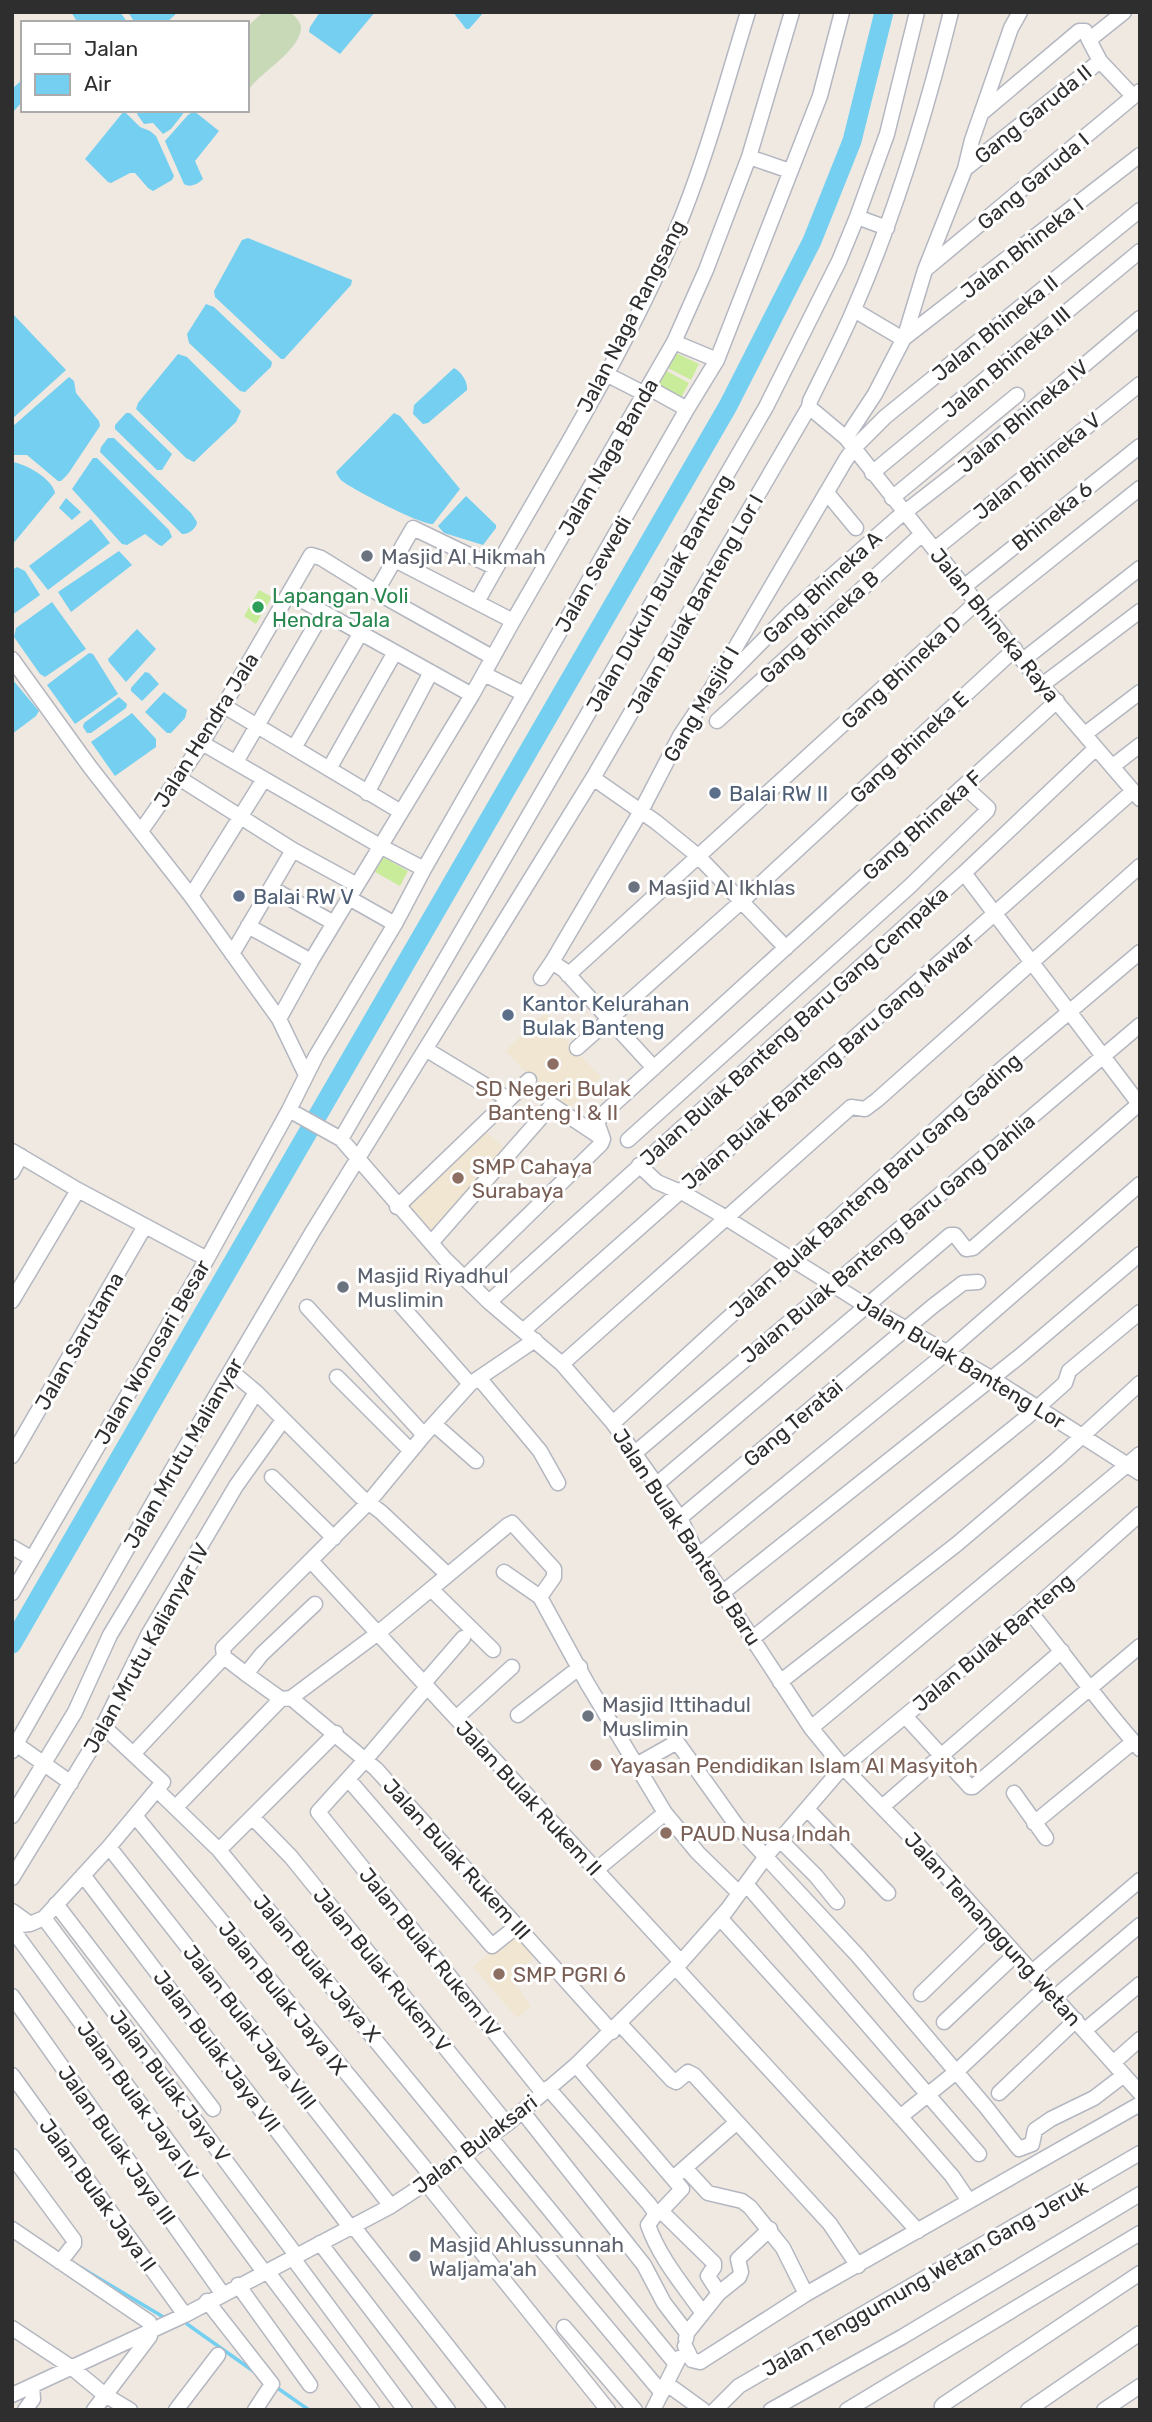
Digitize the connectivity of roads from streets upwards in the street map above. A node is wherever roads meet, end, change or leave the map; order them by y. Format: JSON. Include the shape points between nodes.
{"nodes":[{"id":1,"x":748,"y":12,"type":"edge"},
{"id":2,"x":792,"y":12,"type":"edge"},
{"id":3,"x":842,"y":12,"type":"edge"},
{"id":4,"x":917,"y":12,"type":"edge"},
{"id":5,"x":951,"y":12,"type":"edge"},
{"id":6,"x":1020,"y":12,"type":"edge"},
{"id":7,"x":1124,"y":12,"type":"edge"},
{"id":8,"x":1088,"y":40,"type":"junction"},
{"id":9,"x":1100,"y":61,"type":"junction"},
{"id":10,"x":1137,"y":94,"type":"edge"},
{"id":11,"x":982,"y":113,"type":"junction"},
{"id":12,"x":1140,"y":155,"type":"edge"},
{"id":13,"x":748,"y":157,"type":"junction"},
{"id":14,"x":965,"y":169,"type":"junction"},
{"id":15,"x":790,"y":171,"type":"junction"},
{"id":16,"x":1140,"y":211,"type":"edge"},
{"id":17,"x":857,"y":217,"type":"junction"},
{"id":18,"x":887,"y":228,"type":"junction"},
{"id":19,"x":1140,"y":251,"type":"edge"},
{"id":20,"x":925,"y":270,"type":"junction"},
{"id":21,"x":854,"y":310,"type":"junction"},
{"id":22,"x":1140,"y":318,"type":"edge"},
{"id":23,"x":903,"y":340,"type":"junction"},
{"id":24,"x":674,"y":342,"type":"junction"},
{"id":25,"x":717,"y":360,"type":"junction"},
{"id":26,"x":606,"y":374,"type":"junction"},
{"id":27,"x":1140,"y":384,"type":"edge"},
{"id":28,"x":647,"y":391,"type":"junction"},
{"id":29,"x":1017,"y":395,"type":"dead end"},
{"id":30,"x":809,"y":407,"type":"junction"},
{"id":31,"x":687,"y":409,"type":"junction"},
{"id":32,"x":850,"y":444,"type":"junction"},
{"id":33,"x":1140,"y":446,"type":"edge"},
{"id":34,"x":872,"y":473,"type":"junction"},
{"id":35,"x":1140,"y":488,"type":"edge"},
{"id":36,"x":827,"y":493,"type":"junction"},
{"id":37,"x":892,"y":498,"type":"junction"},
{"id":38,"x":904,"y":512,"type":"junction"},
{"id":39,"x":856,"y":528,"type":"dead end"},
{"id":40,"x":922,"y":534,"type":"junction"},
{"id":41,"x":934,"y":549,"type":"junction"},
{"id":42,"x":395,"y":560,"type":"junction"},
{"id":43,"x":496,"y":568,"type":"junction"},
{"id":44,"x":1140,"y":568,"type":"edge"},
{"id":45,"x":965,"y":586,"type":"junction"},
{"id":46,"x":376,"y":592,"type":"junction"},
{"id":47,"x":289,"y":593,"type":"junction"},
{"id":48,"x":477,"y":603,"type":"junction"},
{"id":49,"x":981,"y":607,"type":"junction"},
{"id":50,"x":1140,"y":611,"type":"edge"},
{"id":51,"x":323,"y":612,"type":"junction"},
{"id":52,"x":513,"y":621,"type":"junction"},
{"id":53,"x":360,"y":634,"type":"junction"},
{"id":54,"x":394,"y":652,"type":"junction"},
{"id":55,"x":1019,"y":655,"type":"junction"},
{"id":56,"x":492,"y":657,"type":"junction"},
{"id":57,"x":12,"y":659,"type":"edge"},
{"id":58,"x":430,"y":672,"type":"junction"},
{"id":59,"x":484,"y":674,"type":"junction"},
{"id":60,"x":1042,"y":685,"type":"junction"},
{"id":61,"x":710,"y":691,"type":"junction"},
{"id":62,"x":1140,"y":692,"type":"edge"},
{"id":63,"x":524,"y":694,"type":"junction"},
{"id":64,"x":472,"y":695,"type":"junction"},
{"id":65,"x":1057,"y":701,"type":"junction"},
{"id":66,"x":224,"y":706,"type":"junction"},
{"id":67,"x":717,"y":721,"type":"dead end"},
{"id":68,"x":257,"y":726,"type":"junction"},
{"id":69,"x":1085,"y":734,"type":"junction"},
{"id":70,"x":202,"y":743,"type":"junction"},
{"id":71,"x":1140,"y":745,"type":"edge"},
{"id":72,"x":294,"y":748,"type":"junction"},
{"id":73,"x":1096,"y":748,"type":"junction"},
{"id":74,"x":236,"y":762,"type":"junction"},
{"id":75,"x":1113,"y":766,"type":"junction"},
{"id":76,"x":329,"y":769,"type":"junction"},
{"id":77,"x":179,"y":778,"type":"junction"},
{"id":78,"x":593,"y":778,"type":"junction"},
{"id":79,"x":264,"y":779,"type":"junction"},
{"id":80,"x":964,"y":786,"type":"junction"},
{"id":81,"x":367,"y":793,"type":"junction"},
{"id":82,"x":1137,"y":795,"type":"edge"},
{"id":83,"x":641,"y":810,"type":"junction"},
{"id":84,"x":401,"y":812,"type":"junction"},
{"id":85,"x":240,"y":816,"type":"junction"},
{"id":86,"x":141,"y":831,"type":"junction"},
{"id":87,"x":380,"y":846,"type":"junction"},
{"id":88,"x":293,"y":850,"type":"junction"},
{"id":89,"x":698,"y":856,"type":"junction"},
{"id":90,"x":1140,"y":866,"type":"edge"},
{"id":91,"x":424,"y":869,"type":"junction"},
{"id":92,"x":964,"y":873,"type":"junction"},
{"id":93,"x":271,"y":888,"type":"junction"},
{"id":94,"x":353,"y":892,"type":"junction"},
{"id":95,"x":191,"y":896,"type":"junction"},
{"id":96,"x":742,"y":901,"type":"junction"},
{"id":97,"x":994,"y":915,"type":"junction"},
{"id":98,"x":334,"y":923,"type":"junction"},
{"id":99,"x":395,"y":923,"type":"junction"},
{"id":100,"x":248,"y":926,"type":"junction"},
{"id":101,"x":786,"y":948,"type":"junction"},
{"id":102,"x":1140,"y":953,"type":"edge"},
{"id":103,"x":232,"y":954,"type":"junction"},
{"id":104,"x":311,"y":961,"type":"junction"},
{"id":105,"x":552,"y":962,"type":"junction"},
{"id":106,"x":1031,"y":964,"type":"junction"},
{"id":107,"x":568,"y":975,"type":"junction"},
{"id":108,"x":541,"y":978,"type":"dead end"},
{"id":109,"x":1070,"y":1010,"type":"junction"},
{"id":110,"x":279,"y":1019,"type":"junction"},
{"id":111,"x":609,"y":1020,"type":"junction"},
{"id":112,"x":1140,"y":1025,"type":"edge"},
{"id":113,"x":577,"y":1048,"type":"dead end"},
{"id":114,"x":427,"y":1050,"type":"junction"},
{"id":115,"x":1104,"y":1056,"type":"junction"},
{"id":116,"x":653,"y":1068,"type":"junction"},
{"id":117,"x":306,"y":1075,"type":"junction"},
{"id":118,"x":529,"y":1080,"type":"dead end"},
{"id":119,"x":508,"y":1099,"type":"junction"},
{"id":120,"x":1139,"y":1104,"type":"edge"},
{"id":121,"x":289,"y":1110,"type":"junction"},
{"id":122,"x":338,"y":1137,"type":"junction"},
{"id":123,"x":603,"y":1139,"type":"junction"},
{"id":124,"x":628,"y":1140,"type":"dead end"},
{"id":125,"x":17,"y":1154,"type":"edge"},
{"id":126,"x":358,"y":1158,"type":"junction"},
{"id":127,"x":639,"y":1165,"type":"junction"},
{"id":128,"x":12,"y":1172,"type":"edge"},
{"id":129,"x":1140,"y":1184,"type":"edge"},
{"id":130,"x":78,"y":1189,"type":"junction"},
{"id":131,"x":679,"y":1192,"type":"junction"},
{"id":132,"x":397,"y":1207,"type":"junction"},
{"id":133,"x":725,"y":1218,"type":"junction"},
{"id":134,"x":145,"y":1226,"type":"junction"},
{"id":135,"x":431,"y":1243,"type":"junction"},
{"id":136,"x":1140,"y":1254,"type":"edge"},
{"id":137,"x":793,"y":1258,"type":"junction"},
{"id":138,"x":207,"y":1259,"type":"junction"},
{"id":139,"x":464,"y":1278,"type":"junction"},
{"id":140,"x":978,"y":1282,"type":"dead end"},
{"id":141,"x":833,"y":1284,"type":"junction"},
{"id":142,"x":13,"y":1297,"type":"edge"},
{"id":143,"x":398,"y":1302,"type":"dead end"},
{"id":144,"x":489,"y":1302,"type":"junction"},
{"id":145,"x":865,"y":1305,"type":"junction"},
{"id":146,"x":307,"y":1307,"type":"dead end"},
{"id":147,"x":1140,"y":1311,"type":"edge"},
{"id":148,"x":905,"y":1328,"type":"junction"},
{"id":149,"x":524,"y":1330,"type":"junction"},
{"id":150,"x":529,"y":1345,"type":"junction"},
{"id":151,"x":946,"y":1353,"type":"junction"},
{"id":152,"x":562,"y":1364,"type":"junction"},
{"id":153,"x":231,"y":1371,"type":"junction"},
{"id":154,"x":337,"y":1377,"type":"dead end"},
{"id":155,"x":991,"y":1378,"type":"junction"},
{"id":156,"x":474,"y":1381,"type":"junction"},
{"id":157,"x":1140,"y":1383,"type":"edge"},
{"id":158,"x":256,"y":1392,"type":"junction"},
{"id":159,"x":1036,"y":1408,"type":"junction"},
{"id":160,"x":284,"y":1420,"type":"junction"},
{"id":161,"x":613,"y":1423,"type":"junction"},
{"id":162,"x":429,"y":1429,"type":"junction"},
{"id":163,"x":1081,"y":1436,"type":"junction"},
{"id":164,"x":411,"y":1451,"type":"junction"},
{"id":165,"x":636,"y":1452,"type":"junction"},
{"id":166,"x":1140,"y":1454,"type":"edge"},
{"id":167,"x":12,"y":1456,"type":"edge"},
{"id":168,"x":476,"y":1461,"type":"dead end"},
{"id":169,"x":1134,"y":1469,"type":"edge"},
{"id":170,"x":272,"y":1477,"type":"dead end"},
{"id":171,"x":558,"y":1483,"type":"dead end"},
{"id":172,"x":657,"y":1484,"type":"junction"},
{"id":173,"x":368,"y":1503,"type":"junction"},
{"id":174,"x":1140,"y":1514,"type":"edge"},
{"id":175,"x":680,"y":1518,"type":"junction"},
{"id":176,"x":334,"y":1538,"type":"junction"},
{"id":177,"x":12,"y":1547,"type":"edge"},
{"id":178,"x":698,"y":1556,"type":"junction"},
{"id":179,"x":31,"y":1558,"type":"junction"},
{"id":180,"x":312,"y":1562,"type":"junction"},
{"id":181,"x":504,"y":1572,"type":"dead end"},
{"id":182,"x":17,"y":1574,"type":"edge"},
{"id":183,"x":448,"y":1575,"type":"junction"},
{"id":184,"x":431,"y":1589,"type":"junction"},
{"id":185,"x":12,"y":1593,"type":"edge"},
{"id":186,"x":722,"y":1593,"type":"junction"},
{"id":187,"x":540,"y":1597,"type":"junction"},
{"id":188,"x":315,"y":1604,"type":"dead end"},
{"id":189,"x":1030,"y":1612,"type":"junction"},
{"id":190,"x":378,"y":1633,"type":"junction"},
{"id":191,"x":463,"y":1638,"type":"dead end"},
{"id":192,"x":753,"y":1638,"type":"junction"},
{"id":193,"x":1140,"y":1646,"type":"edge"},
{"id":194,"x":493,"y":1650,"type":"dead end"},
{"id":195,"x":1062,"y":1651,"type":"junction"},
{"id":196,"x":224,"y":1657,"type":"junction"},
{"id":197,"x":512,"y":1667,"type":"dead end"},
{"id":198,"x":580,"y":1667,"type":"junction"},
{"id":199,"x":246,"y":1674,"type":"junction"},
{"id":200,"x":780,"y":1682,"type":"junction"},
{"id":201,"x":425,"y":1685,"type":"junction"},
{"id":202,"x":1092,"y":1688,"type":"junction"},
{"id":203,"x":286,"y":1698,"type":"junction"},
{"id":204,"x":518,"y":1715,"type":"dead end"},
{"id":205,"x":905,"y":1716,"type":"junction"},
{"id":206,"x":456,"y":1718,"type":"junction"},
{"id":207,"x":103,"y":1726,"type":"junction"},
{"id":208,"x":811,"y":1728,"type":"junction"},
{"id":209,"x":336,"y":1734,"type":"junction"},
{"id":210,"x":1136,"y":1745,"type":"edge"},
{"id":211,"x":14,"y":1748,"type":"edge"},
{"id":212,"x":133,"y":1754,"type":"junction"},
{"id":213,"x":941,"y":1757,"type":"junction"},
{"id":214,"x":366,"y":1759,"type":"junction"},
{"id":215,"x":44,"y":1764,"type":"junction"},
{"id":216,"x":636,"y":1765,"type":"junction"},
{"id":217,"x":839,"y":1771,"type":"junction"},
{"id":218,"x":348,"y":1779,"type":"junction"},
{"id":219,"x":71,"y":1783,"type":"junction"},
{"id":220,"x":158,"y":1791,"type":"junction"},
{"id":221,"x":1014,"y":1793,"type":"dead end"},
{"id":222,"x":176,"y":1807,"type":"junction"},
{"id":223,"x":881,"y":1807,"type":"junction"},
{"id":224,"x":807,"y":1809,"type":"junction"},
{"id":225,"x":665,"y":1813,"type":"junction"},
{"id":226,"x":12,"y":1816,"type":"edge"},
{"id":227,"x":136,"y":1816,"type":"junction"},
{"id":228,"x":253,"y":1818,"type":"junction"},
{"id":229,"x":1034,"y":1823,"type":"junction"},
{"id":230,"x":1046,"y":1838,"type":"dead end"},
{"id":231,"x":780,"y":1840,"type":"junction"},
{"id":232,"x":108,"y":1847,"type":"junction"},
{"id":233,"x":219,"y":1850,"type":"junction"},
{"id":234,"x":766,"y":1855,"type":"junction"},
{"id":235,"x":596,"y":1870,"type":"junction"},
{"id":236,"x":83,"y":1875,"type":"junction"},
{"id":237,"x":12,"y":1878,"type":"edge"},
{"id":238,"x":1140,"y":1880,"type":"edge"},
{"id":239,"x":742,"y":1889,"type":"junction"},
{"id":240,"x":888,"y":1893,"type":"dead end"},
{"id":241,"x":837,"y":1902,"type":"dead end"},
{"id":242,"x":56,"y":1904,"type":"junction"},
{"id":243,"x":12,"y":1911,"type":"edge"},
{"id":244,"x":44,"y":1917,"type":"junction"},
{"id":245,"x":720,"y":1918,"type":"junction"},
{"id":246,"x":30,"y":1924,"type":"junction"},
{"id":247,"x":1140,"y":1925,"type":"edge"},
{"id":248,"x":517,"y":1926,"type":"junction"},
{"id":249,"x":991,"y":1926,"type":"junction"},
{"id":250,"x":12,"y":1928,"type":"edge"},
{"id":251,"x":1016,"y":1954,"type":"junction"},
{"id":252,"x":679,"y":1965,"type":"junction"},
{"id":253,"x":1032,"y":1972,"type":"junction"},
{"id":254,"x":1140,"y":1984,"type":"edge"},
{"id":255,"x":1051,"y":1992,"type":"junction"},
{"id":256,"x":921,"y":1994,"type":"dead end"},
{"id":257,"x":12,"y":1996,"type":"edge"},
{"id":258,"x":944,"y":2022,"type":"dead end"},
{"id":259,"x":1081,"y":2025,"type":"junction"},
{"id":260,"x":616,"y":2028,"type":"junction"},
{"id":261,"x":1140,"y":2039,"type":"edge"},
{"id":262,"x":1113,"y":2063,"type":"junction"},
{"id":263,"x":576,"y":2065,"type":"junction"},
{"id":264,"x":956,"y":2072,"type":"junction"},
{"id":265,"x":12,"y":2075,"type":"edge"},
{"id":266,"x":1120,"y":2078,"type":"junction"},
{"id":267,"x":545,"y":2090,"type":"junction"},
{"id":268,"x":999,"y":2094,"type":"dead end"},
{"id":269,"x":928,"y":2096,"type":"junction"},
{"id":270,"x":1139,"y":2101,"type":"edge"},
{"id":271,"x":213,"y":2109,"type":"dead end"},
{"id":272,"x":522,"y":2111,"type":"junction"},
{"id":273,"x":900,"y":2117,"type":"junction"},
{"id":274,"x":737,"y":2122,"type":"junction"},
{"id":275,"x":507,"y":2124,"type":"junction"},
{"id":276,"x":490,"y":2137,"type":"junction"},
{"id":277,"x":1140,"y":2153,"type":"edge"},
{"id":278,"x":979,"y":2154,"type":"dead end"},
{"id":279,"x":466,"y":2155,"type":"junction"},
{"id":280,"x":12,"y":2156,"type":"edge"},
{"id":281,"x":685,"y":2168,"type":"junction"},
{"id":282,"x":673,"y":2179,"type":"junction"},
{"id":283,"x":429,"y":2181,"type":"junction"},
{"id":284,"x":1140,"y":2194,"type":"edge"},
{"id":285,"x":969,"y":2202,"type":"junction"},
{"id":286,"x":391,"y":2206,"type":"junction"},
{"id":287,"x":659,"y":2212,"type":"junction"},
{"id":288,"x":352,"y":2226,"type":"junction"},
{"id":289,"x":12,"y":2229,"type":"edge"},
{"id":290,"x":769,"y":2229,"type":"junction"},
{"id":291,"x":918,"y":2231,"type":"junction"},
{"id":292,"x":1140,"y":2232,"type":"edge"},
{"id":293,"x":320,"y":2244,"type":"junction"},
{"id":294,"x":294,"y":2256,"type":"junction"},
{"id":295,"x":63,"y":2258,"type":"junction"},
{"id":296,"x":858,"y":2266,"type":"junction"},
{"id":297,"x":265,"y":2271,"type":"junction"},
{"id":298,"x":1140,"y":2273,"type":"edge"},
{"id":299,"x":238,"y":2285,"type":"junction"},
{"id":300,"x":222,"y":2293,"type":"junction"},
{"id":301,"x":719,"y":2293,"type":"junction"},
{"id":302,"x":806,"y":2294,"type":"junction"},
{"id":303,"x":207,"y":2301,"type":"junction"},
{"id":304,"x":702,"y":2312,"type":"junction"},
{"id":305,"x":184,"y":2315,"type":"junction"},
{"id":306,"x":12,"y":2328,"type":"edge"},
{"id":307,"x":151,"y":2328,"type":"junction"},
{"id":308,"x":564,"y":2328,"type":"dead end"},
{"id":309,"x":1140,"y":2333,"type":"edge"},
{"id":310,"x":686,"y":2339,"type":"junction"},
{"id":311,"x":218,"y":2355,"type":"dead end"},
{"id":312,"x":676,"y":2364,"type":"junction"},
{"id":313,"x":71,"y":2367,"type":"junction"},
{"id":314,"x":310,"y":2385,"type":"dead end"},
{"id":315,"x":32,"y":2386,"type":"junction"},
{"id":316,"x":1140,"y":2386,"type":"edge"},
{"id":317,"x":664,"y":2389,"type":"junction"},
{"id":318,"x":12,"y":2395,"type":"edge"},
{"id":319,"x":105,"y":2395,"type":"junction"},
{"id":320,"x":25,"y":2410,"type":"edge"},
{"id":321,"x":94,"y":2410,"type":"edge"},
{"id":322,"x":130,"y":2410,"type":"edge"},
{"id":323,"x":176,"y":2410,"type":"edge"},
{"id":324,"x":255,"y":2410,"type":"edge"},
{"id":325,"x":372,"y":2410,"type":"edge"},
{"id":326,"x":405,"y":2410,"type":"edge"},
{"id":327,"x":448,"y":2410,"type":"edge"},
{"id":328,"x":498,"y":2410,"type":"edge"},
{"id":329,"x":608,"y":2410,"type":"edge"},
{"id":330,"x":635,"y":2410,"type":"edge"},
{"id":331,"x":653,"y":2410,"type":"edge"},
{"id":332,"x":703,"y":2410,"type":"edge"},
{"id":333,"x":715,"y":2410,"type":"edge"},
{"id":334,"x":771,"y":2410,"type":"edge"},
{"id":335,"x":847,"y":2410,"type":"edge"},
{"id":336,"x":944,"y":2410,"type":"edge"},
{"id":337,"x":1028,"y":2410,"type":"edge"},
{"id":338,"x":1104,"y":2410,"type":"edge"}],
"edges":[{"from":1,"to":26,"type":"street","name":"Jalan Naga Rangsang","via":[[682,215]]},
{"from":2,"to":13,"type":"street","name":"Jalan Naga Banda"},
{"from":3,"to":15,"type":"street","name":"Jalan Sewedi","via":[[820,96]]},
{"from":4,"to":17,"type":"street","name":"Jalan Dukuh Bulak Banteng","via":[[887,134]]},
{"from":5,"to":18,"type":"street","name":"Jalan Bulak Banteng Lor I","via":[[929,102]]},
{"from":6,"to":11,"type":"street"},
{"from":7,"to":8,"type":"street","name":"Gang Garuda II"},
{"from":8,"to":9,"type":"street","name":"Gang Garuda II"},
{"from":8,"to":11,"type":"street","via":[[1086,31],[1079,31]]},
{"from":9,"to":10,"type":"street"},
{"from":9,"to":14,"type":"street","name":"Gang Garuda II"},
{"from":10,"to":20,"type":"street","name":"Gang Garuda I"},
{"from":11,"to":14,"type":"street"},
{"from":12,"to":23,"type":"street","name":"Jalan Bhineka I"},
{"from":13,"to":15,"type":"street"},
{"from":13,"to":24,"type":"street","name":"Jalan Naga Banda"},
{"from":14,"to":20,"type":"street","name":"Gang Garuda II"},
{"from":15,"to":25,"type":"street","name":"Jalan Sewedi"},
{"from":16,"to":32,"type":"street","name":"Jalan Bhineka II"},
{"from":17,"to":18,"type":"street"},
{"from":17,"to":122,"type":"street","name":"Jalan Dukuh Bulak Banteng","via":[[766,407]]},
{"from":18,"to":21,"type":"street","name":"Jalan Bulak Banteng Lor I"},
{"from":19,"to":34,"type":"street","name":"Jalan Bhineka III"},
{"from":20,"to":23,"type":"street","name":"Jalan Bhineka I"},
{"from":21,"to":23,"type":"street"},
{"from":21,"to":30,"type":"street","name":"Jalan Bulak Banteng Lor I"},
{"from":22,"to":38,"type":"street","name":"Jalan Bhineka IV"},
{"from":23,"to":32,"type":"street","name":"Jalan Bhineka I"},
{"from":24,"to":25,"type":"street"},
{"from":24,"to":28,"type":"street","name":"Jalan Naga Banda"},
{"from":25,"to":31,"type":"street","name":"Jalan Sewedi"},
{"from":26,"to":28,"type":"street"},
{"from":26,"to":43,"type":"street","name":"Jalan Naga Rangsang"},
{"from":27,"to":41,"type":"street","name":"Jalan Bhineka V"},
{"from":28,"to":31,"type":"street"},
{"from":28,"to":52,"type":"street","name":"Jalan Naga Banda"},
{"from":29,"to":37,"type":"street"},
{"from":30,"to":32,"type":"street","name":"Jalan Bhineka Raya"},
{"from":30,"to":78,"type":"street","name":"Jalan Bulak Banteng Lor I"},
{"from":31,"to":63,"type":"street","name":"Jalan Sewedi"},
{"from":32,"to":34,"type":"street","name":"Jalan Bhineka Raya"},
{"from":32,"to":36,"type":"street","name":"Gang Masjid I"},
{"from":33,"to":45,"type":"street","name":"Bhineka 6"},
{"from":34,"to":37,"type":"street","name":"Jalan Bhineka Raya"},
{"from":35,"to":49,"type":"street","name":"Gang Bhineka D"},
{"from":36,"to":39,"type":"street"},
{"from":36,"to":61,"type":"street","name":"Gang Masjid I"},
{"from":37,"to":38,"type":"street","name":"Jalan Bhineka Raya"},
{"from":38,"to":40,"type":"street","name":"Jalan Bhineka Raya"},
{"from":38,"to":61,"type":"street","name":"Gang Bhineka A"},
{"from":40,"to":41,"type":"street","name":"Jalan Bhineka Raya"},
{"from":40,"to":67,"type":"street","name":"Gang Bhineka B"},
{"from":41,"to":45,"type":"street","name":"Jalan Bhineka Raya"},
{"from":42,"to":43,"type":"street","via":[[412,528]]},
{"from":42,"to":46,"type":"street"},
{"from":42,"to":48,"type":"street"},
{"from":43,"to":48,"type":"street","name":"Jalan Naga Rangsang"},
{"from":44,"to":55,"type":"street","name":"Gang Bhineka E"},
{"from":45,"to":49,"type":"street","name":"Jalan Bhineka Raya"},
{"from":46,"to":47,"type":"street","name":"Jalan Hendra Jala","via":[[311,555]]},
{"from":46,"to":56,"type":"street"},
{"from":47,"to":51,"type":"street"},
{"from":47,"to":66,"type":"street","name":"Jalan Hendra Jala"},
{"from":48,"to":52,"type":"street"},
{"from":49,"to":55,"type":"street","name":"Jalan Bhineka Raya"},
{"from":49,"to":89,"type":"street","name":"Gang Bhineka D"},
{"from":50,"to":60,"type":"street"},
{"from":51,"to":53,"type":"street"},
{"from":51,"to":68,"type":"street"},
{"from":52,"to":56,"type":"street","name":"Jalan Naga Banda"},
{"from":53,"to":54,"type":"street"},
{"from":53,"to":72,"type":"street"},
{"from":54,"to":58,"type":"street"},
{"from":54,"to":76,"type":"street"},
{"from":55,"to":60,"type":"street","name":"Jalan Bhineka Raya"},
{"from":55,"to":96,"type":"street","name":"Gang Bhineka E"},
{"from":56,"to":59,"type":"street","name":"Jalan Naga Banda"},
{"from":57,"to":86,"type":"street"},
{"from":58,"to":64,"type":"street"},
{"from":58,"to":81,"type":"street"},
{"from":59,"to":63,"type":"street"},
{"from":59,"to":64,"type":"street","name":"Jalan Naga Banda"},
{"from":60,"to":65,"type":"street","name":"Jalan Bhineka Raya"},
{"from":61,"to":83,"type":"street","name":"Gang Masjid I"},
{"from":62,"to":69,"type":"street"},
{"from":63,"to":91,"type":"street","name":"Jalan Sewedi"},
{"from":64,"to":84,"type":"street","name":"Jalan Naga Banda"},
{"from":65,"to":69,"type":"street","name":"Jalan Bhineka Raya"},
{"from":65,"to":80,"type":"street","name":"Gang Bhineka F"},
{"from":66,"to":68,"type":"street"},
{"from":66,"to":70,"type":"street","name":"Jalan Hendra Jala"},
{"from":68,"to":72,"type":"street"},
{"from":68,"to":74,"type":"street"},
{"from":69,"to":73,"type":"street","name":"Jalan Bhineka Raya"},
{"from":70,"to":74,"type":"street"},
{"from":70,"to":77,"type":"street","name":"Jalan Hendra Jala"},
{"from":71,"to":75,"type":"street"},
{"from":72,"to":76,"type":"street"},
{"from":73,"to":75,"type":"street","name":"Jalan Bhineka Raya"},
{"from":73,"to":92,"type":"street","name":"Jalan Bulak Banteng Baru Gang Cempaka"},
{"from":74,"to":79,"type":"street"},
{"from":75,"to":82,"type":"street","name":"Jalan Bhineka Raya"},
{"from":76,"to":81,"type":"street"},
{"from":77,"to":85,"type":"street"},
{"from":77,"to":86,"type":"street","name":"Jalan Hendra Jala"},
{"from":78,"to":83,"type":"street"},
{"from":78,"to":114,"type":"street","name":"Jalan Bulak Banteng Lor I"},
{"from":79,"to":85,"type":"street"},
{"from":79,"to":87,"type":"street"},
{"from":80,"to":101,"type":"street","name":"Gang Bhineka F"},
{"from":80,"to":124,"type":"street","via":[[987,811]]},
{"from":81,"to":84,"type":"street"},
{"from":82,"to":97,"type":"street","name":"Jalan Bulak Banteng Baru Gang Mawar"},
{"from":83,"to":89,"type":"street"},
{"from":83,"to":105,"type":"street","name":"Gang Masjid I"},
{"from":84,"to":87,"type":"street","name":"Jalan Naga Banda"},
{"from":85,"to":88,"type":"street"},
{"from":85,"to":95,"type":"street"},
{"from":86,"to":95,"type":"street"},
{"from":87,"to":91,"type":"street"},
{"from":87,"to":94,"type":"street","name":"Jalan Naga Banda"},
{"from":88,"to":93,"type":"street"},
{"from":88,"to":94,"type":"street"},
{"from":89,"to":96,"type":"street"},
{"from":89,"to":107,"type":"street","name":"Gang Bhineka D"},
{"from":90,"to":106,"type":"street"},
{"from":91,"to":99,"type":"street","name":"Jalan Sewedi"},
{"from":92,"to":97,"type":"street"},
{"from":92,"to":127,"type":"street","name":"Jalan Bulak Banteng Baru Gang Cempaka"},
{"from":93,"to":98,"type":"street"},
{"from":93,"to":100,"type":"street"},
{"from":94,"to":98,"type":"street","name":"Jalan Naga Banda"},
{"from":94,"to":99,"type":"street"},
{"from":95,"to":103,"type":"street"},
{"from":96,"to":101,"type":"street"},
{"from":96,"to":111,"type":"street","name":"Gang Bhineka E"},
{"from":97,"to":106,"type":"street"},
{"from":97,"to":131,"type":"street","name":"Jalan Bulak Banteng Baru Gang Mawar"},
{"from":98,"to":104,"type":"street","name":"Jalan Naga Banda"},
{"from":99,"to":117,"type":"street","name":"Jalan Sewedi"},
{"from":100,"to":103,"type":"street"},
{"from":100,"to":104,"type":"street"},
{"from":101,"to":116,"type":"street","name":"Gang Bhineka F"},
{"from":102,"to":109,"type":"street","name":"Jalan Bulak Banteng Baru Gang Gading"},
{"from":103,"to":110,"type":"street"},
{"from":104,"to":110,"type":"street","name":"Jalan Naga Banda"},
{"from":105,"to":107,"type":"street"},
{"from":105,"to":108,"type":"street","name":"Gang Masjid I"},
{"from":106,"to":109,"type":"street"},
{"from":106,"to":133,"type":"street","via":[[868,1108],[851,1107]]},
{"from":107,"to":111,"type":"street"},
{"from":109,"to":115,"type":"street"},
{"from":109,"to":137,"type":"street","name":"Jalan Bulak Banteng Baru Gang Gading"},
{"from":110,"to":117,"type":"street"},
{"from":111,"to":113,"type":"street","name":"Gang Bhineka E"},
{"from":111,"to":116,"type":"street"},
{"from":112,"to":115,"type":"street","name":"Jalan Bulak Banteng Baru Gang Dahlia"},
{"from":114,"to":119,"type":"street"},
{"from":114,"to":126,"type":"street","name":"Jalan Bulak Banteng Lor I"},
{"from":115,"to":120,"type":"street"},
{"from":115,"to":141,"type":"street","name":"Jalan Bulak Banteng Baru Gang Dahlia"},
{"from":116,"to":123,"type":"street","name":"Gang Bhineka F","via":[[598,1121]]},
{"from":117,"to":121,"type":"street","name":"Jalan Sewedi"},
{"from":118,"to":119,"type":"street"},
{"from":119,"to":132,"type":"street"},
{"from":120,"to":145,"type":"street","via":[[972,1248],[966,1249],[950,1235]]},
{"from":121,"to":122,"type":"street","name":"Jalan Bulak Banteng Baru"},
{"from":121,"to":138,"type":"street","name":"Jalan Wonosari Besar"},
{"from":122,"to":126,"type":"street","name":"Jalan Bulak Banteng Baru"},
{"from":123,"to":135,"type":"street","via":[[553,1105]]},
{"from":123,"to":139,"type":"street","via":[[567,1180]]},
{"from":125,"to":128,"type":"street"},
{"from":125,"to":130,"type":"street"},
{"from":126,"to":132,"type":"street","name":"Jalan Bulak Banteng Baru"},
{"from":126,"to":153,"type":"street","name":"Jalan Mrutu Malianyar"},
{"from":127,"to":131,"type":"street","name":"Jalan Bulak Banteng Lor","via":[[657,1182]]},
{"from":127,"to":144,"type":"street","name":"Jalan Bulak Banteng Baru Gang Cempaka"},
{"from":129,"to":151,"type":"street"},
{"from":130,"to":134,"type":"street"},
{"from":130,"to":142,"type":"street"},
{"from":131,"to":133,"type":"street","name":"Jalan Bulak Banteng Lor"},
{"from":131,"to":149,"type":"street","name":"Jalan Bulak Banteng Baru Gang Mawar"},
{"from":132,"to":135,"type":"street","name":"Jalan Bulak Banteng Baru"},
{"from":133,"to":137,"type":"street","name":"Jalan Bulak Banteng Lor"},
{"from":133,"to":152,"type":"street"},
{"from":134,"to":138,"type":"street"},
{"from":134,"to":167,"type":"street","name":"Jalan Sarutama"},
{"from":135,"to":139,"type":"street","name":"Jalan Bulak Banteng Baru"},
{"from":136,"to":155,"type":"street"},
{"from":137,"to":141,"type":"street","name":"Jalan Bulak Banteng Lor"},
{"from":137,"to":161,"type":"street","name":"Jalan Bulak Banteng Baru Gang Gading"},
{"from":138,"to":179,"type":"street","name":"Jalan Wonosari Besar"},
{"from":139,"to":144,"type":"street","name":"Jalan Bulak Banteng Baru"},
{"from":140,"to":148,"type":"street","name":"Gang Teratai","via":[[963,1283]]},
{"from":141,"to":145,"type":"street","name":"Jalan Bulak Banteng Lor"},
{"from":141,"to":165,"type":"street","name":"Jalan Bulak Banteng Baru Gang Dahlia"},
{"from":143,"to":156,"type":"street"},
{"from":144,"to":149,"type":"street","name":"Jalan Bulak Banteng Baru"},
{"from":145,"to":148,"type":"street","name":"Jalan Bulak Banteng Lor"},
{"from":145,"to":172,"type":"street"},
{"from":146,"to":162,"type":"street"},
{"from":147,"to":159,"type":"street","via":[[1069,1371],[1065,1383]]},
{"from":148,"to":151,"type":"street","name":"Jalan Bulak Banteng Lor"},
{"from":148,"to":175,"type":"street","name":"Gang Teratai"},
{"from":149,"to":150,"type":"street","name":"Jalan Bulak Banteng Baru"},
{"from":150,"to":152,"type":"street","name":"Jalan Bulak Banteng Baru"},
{"from":150,"to":156,"type":"street"},
{"from":151,"to":155,"type":"street","name":"Jalan Bulak Banteng Lor"},
{"from":151,"to":178,"type":"street"},
{"from":152,"to":161,"type":"street","name":"Jalan Bulak Banteng Baru"},
{"from":153,"to":158,"type":"street"},
{"from":153,"to":211,"type":"street","name":"Jalan Mrutu Malianyar"},
{"from":154,"to":164,"type":"street"},
{"from":155,"to":159,"type":"street","name":"Jalan Bulak Banteng Lor"},
{"from":155,"to":186,"type":"street"},
{"from":156,"to":162,"type":"street"},
{"from":156,"to":171,"type":"street","via":[[540,1451]]},
{"from":157,"to":163,"type":"street"},
{"from":158,"to":160,"type":"street"},
{"from":158,"to":215,"type":"street","via":[[110,1634],[75,1712]]},
{"from":159,"to":163,"type":"street","name":"Jalan Bulak Banteng Lor"},
{"from":159,"to":192,"type":"street"},
{"from":160,"to":173,"type":"street"},
{"from":160,"to":207,"type":"street","name":"Jalan Mrutu Kalianyar IV","via":[[236,1486],[148,1635]]},
{"from":161,"to":165,"type":"street","name":"Jalan Bulak Banteng Baru"},
{"from":162,"to":164,"type":"street"},
{"from":162,"to":168,"type":"street"},
{"from":163,"to":169,"type":"street","name":"Jalan Bulak Banteng Lor"},
{"from":163,"to":200,"type":"street","via":[[957,1544]]},
{"from":164,"to":173,"type":"street"},
{"from":165,"to":172,"type":"street","name":"Jalan Bulak Banteng Baru"},
{"from":166,"to":169,"type":"street"},
{"from":169,"to":208,"type":"street"},
{"from":170,"to":176,"type":"street"},
{"from":172,"to":175,"type":"street","name":"Jalan Bulak Banteng Baru"},
{"from":173,"to":176,"type":"street"},
{"from":173,"to":183,"type":"street"},
{"from":174,"to":189,"type":"street","name":"Jalan Bulak Banteng"},
{"from":175,"to":178,"type":"street","name":"Jalan Bulak Banteng Baru"},
{"from":176,"to":180,"type":"street"},
{"from":177,"to":179,"type":"street"},
{"from":178,"to":186,"type":"street","name":"Jalan Bulak Banteng Baru"},
{"from":179,"to":182,"type":"street","name":"Jalan Wonosari Besar"},
{"from":180,"to":190,"type":"street","name":"Jalan Bulak Rukem II"},
{"from":180,"to":196,"type":"street","via":[[223,1648]]},
{"from":181,"to":187,"type":"street"},
{"from":182,"to":185,"type":"street","name":"Jalan Wonosari Besar"},
{"from":183,"to":184,"type":"street"},
{"from":183,"to":187,"type":"street","via":[[514,1524],[554,1569],[554,1577]]},
{"from":184,"to":190,"type":"street"},
{"from":184,"to":194,"type":"street"},
{"from":186,"to":192,"type":"street","name":"Jalan Bulak Banteng Baru"},
{"from":187,"to":198,"type":"street"},
{"from":188,"to":199,"type":"street"},
{"from":189,"to":195,"type":"street"},
{"from":189,"to":205,"type":"street","name":"Jalan Bulak Banteng"},
{"from":190,"to":201,"type":"street","name":"Jalan Bulak Rukem II"},
{"from":190,"to":203,"type":"street"},
{"from":191,"to":201,"type":"street"},
{"from":192,"to":200,"type":"street","name":"Jalan Bulak Banteng Baru"},
{"from":193,"to":202,"type":"street"},
{"from":195,"to":202,"type":"street"},
{"from":195,"to":213,"type":"street"},
{"from":196,"to":199,"type":"street","name":"Jalan Bulak Rukem III"},
{"from":196,"to":212,"type":"street"},
{"from":197,"to":206,"type":"street"},
{"from":198,"to":204,"type":"street"},
{"from":198,"to":216,"type":"street"},
{"from":199,"to":203,"type":"street","name":"Jalan Bulak Rukem III"},
{"from":200,"to":208,"type":"street","name":"Jalan Bulak Banteng Baru"},
{"from":201,"to":206,"type":"street","name":"Jalan Bulak Rukem II"},
{"from":201,"to":214,"type":"street"},
{"from":202,"to":210,"type":"street"},
{"from":202,"to":213,"type":"street","via":[[973,1787]]},
{"from":203,"to":209,"type":"street","name":"Jalan Bulak Rukem III"},
{"from":203,"to":222,"type":"street"},
{"from":205,"to":213,"type":"street"},
{"from":205,"to":217,"type":"street","name":"Jalan Bulak Banteng"},
{"from":206,"to":235,"type":"street","name":"Jalan Bulak Rukem II"},
{"from":207,"to":212,"type":"street"},
{"from":207,"to":219,"type":"street","name":"Jalan Mrutu Kalianyar IV"},
{"from":208,"to":217,"type":"street","name":"Jalan Bulak Banteng Baru"},
{"from":209,"to":214,"type":"street","name":"Jalan Bulak Rukem III"},
{"from":209,"to":228,"type":"street"},
{"from":210,"to":229,"type":"street"},
{"from":211,"to":215,"type":"street"},
{"from":212,"to":220,"type":"street","via":[[163,1781]]},
{"from":213,"to":223,"type":"street"},
{"from":214,"to":218,"type":"street"},
{"from":214,"to":248,"type":"street","name":"Jalan Bulak Rukem III"},
{"from":215,"to":219,"type":"street"},
{"from":215,"to":226,"type":"street"},
{"from":216,"to":225,"type":"street"},
{"from":216,"to":234,"type":"street","via":[[677,1742],[737,1826]]},
{"from":217,"to":223,"type":"street","name":"Jalan Temanggung Wetan"},
{"from":217,"to":224,"type":"street","name":"Jalan Bulaksari"},
{"from":218,"to":248,"type":"street","via":[[492,1945]]},
{"from":218,"to":267,"type":"street","name":"Jalan Bulak Rukem IV","via":[[318,1812]]},
{"from":219,"to":237,"type":"street","name":"Jalan Mrutu Kalianyar IV"},
{"from":220,"to":222,"type":"street","name":"Jalan Bulak Jaya X"},
{"from":220,"to":227,"type":"street"},
{"from":221,"to":229,"type":"street"},
{"from":222,"to":233,"type":"street","name":"Jalan Bulak Jaya X"},
{"from":223,"to":249,"type":"street","name":"Jalan Temanggung Wetan"},
{"from":224,"to":231,"type":"street","name":"Jalan Bulaksari"},
{"from":224,"to":240,"type":"street"},
{"from":225,"to":235,"type":"street"},
{"from":225,"to":239,"type":"street","via":[[698,1853]]},
{"from":227,"to":232,"type":"street"},
{"from":227,"to":283,"type":"street","name":"Jalan Bulak Jaya IX"},
{"from":228,"to":233,"type":"street"},
{"from":228,"to":275,"type":"street","name":"Jalan Bulak Rukem V","via":[[291,1857]]},
{"from":229,"to":230,"type":"street"},
{"from":231,"to":234,"type":"street","name":"Jalan Bulaksari"},
{"from":231,"to":241,"type":"street"},
{"from":232,"to":236,"type":"street"},
{"from":232,"to":286,"type":"street","name":"Jalan Bulak Jaya VIII"},
{"from":233,"to":279,"type":"street","name":"Jalan Bulak Jaya X"},
{"from":234,"to":239,"type":"street","name":"Jalan Bulaksari"},
{"from":234,"to":264,"type":"street"},
{"from":235,"to":252,"type":"street","name":"Jalan Bulak Rukem II"},
{"from":236,"to":242,"type":"street"},
{"from":236,"to":288,"type":"street","name":"Jalan Bulak Jaya VII"},
{"from":238,"to":253,"type":"street"},
{"from":239,"to":245,"type":"street","name":"Jalan Bulaksari"},
{"from":239,"to":269,"type":"street"},
{"from":242,"to":244,"type":"street"},
{"from":242,"to":271,"type":"street"},
{"from":243,"to":246,"type":"street"},
{"from":244,"to":246,"type":"street"},
{"from":244,"to":294,"type":"street","name":"Jalan Bulak Jaya V"},
{"from":245,"to":252,"type":"street","name":"Jalan Bulaksari"},
{"from":245,"to":273,"type":"street"},
{"from":246,"to":250,"type":"street"},
{"from":247,"to":255,"type":"street"},
{"from":248,"to":260,"type":"street","name":"Jalan Bulak Rukem III"},
{"from":249,"to":251,"type":"street","name":"Jalan Temanggung Wetan"},
{"from":249,"to":256,"type":"street"},
{"from":250,"to":297,"type":"street","name":"Jalan Bulak Jaya IV"},
{"from":251,"to":253,"type":"street","name":"Jalan Temanggung Wetan"},
{"from":251,"to":258,"type":"street"},
{"from":252,"to":260,"type":"street","name":"Jalan Bulaksari"},
{"from":252,"to":291,"type":"street","name":"Jalan Bulak Rukem II"},
{"from":253,"to":255,"type":"street","name":"Jalan Temanggung Wetan"},
{"from":254,"to":259,"type":"street"},
{"from":255,"to":259,"type":"street","name":"Jalan Temanggung Wetan"},
{"from":255,"to":264,"type":"street"},
{"from":257,"to":300,"type":"street","name":"Jalan Bulak Jaya III"},
{"from":259,"to":262,"type":"street","name":"Jalan Temanggung Wetan"},
{"from":259,"to":268,"type":"street"},
{"from":260,"to":263,"type":"street","name":"Jalan Bulaksari"},
{"from":260,"to":274,"type":"street","name":"Jalan Bulak Rukem III","via":[[672,2080],[691,2072]]},
{"from":261,"to":262,"type":"street"},
{"from":262,"to":266,"type":"street","name":"Jalan Temanggung Wetan"},
{"from":263,"to":267,"type":"street","name":"Jalan Bulaksari"},
{"from":263,"to":282,"type":"street"},
{"from":264,"to":266,"type":"street","via":[[1019,2149],[1032,2144],[1035,2130]]},
{"from":264,"to":269,"type":"street"},
{"from":265,"to":305,"type":"street","name":"Jalan Bulak Jaya II"},
{"from":266,"to":270,"type":"street","name":"Jalan Temanggung Wetan"},
{"from":267,"to":272,"type":"street","name":"Jalan Bulaksari"},
{"from":267,"to":287,"type":"street","name":"Jalan Bulak Rukem IV"},
{"from":269,"to":273,"type":"street"},
{"from":269,"to":278,"type":"street"},
{"from":270,"to":285,"type":"street"},
{"from":272,"to":275,"type":"street","name":"Jalan Bulaksari"},
{"from":272,"to":310,"type":"street","via":[[644,2265]]},
{"from":273,"to":285,"type":"street"},
{"from":274,"to":281,"type":"street"},
{"from":274,"to":296,"type":"street","via":[[830,2224]]},
{"from":275,"to":276,"type":"street","name":"Jalan Bulaksari"},
{"from":276,"to":279,"type":"street","name":"Jalan Bulaksari"},
{"from":276,"to":312,"type":"street"},
{"from":277,"to":333,"type":"street","name":"Jalan Tenggumung Wetan Gang Jeruk","via":[[739,2386]]},
{"from":279,"to":283,"type":"street","name":"Jalan Bulaksari"},
{"from":279,"to":317,"type":"street","name":"Jalan Bulak Jaya X"},
{"from":280,"to":295,"type":"street","via":[[74,2240]]},
{"from":281,"to":282,"type":"street"},
{"from":281,"to":290,"type":"street","via":[[708,2193],[742,2201]]},
{"from":282,"to":287,"type":"street","via":[[682,2189]]},
{"from":283,"to":286,"type":"street","name":"Jalan Bulaksari"},
{"from":283,"to":329,"type":"street","name":"Jalan Bulak Jaya IX"},
{"from":284,"to":334,"type":"street"},
{"from":285,"to":291,"type":"street"},
{"from":286,"to":288,"type":"street","name":"Jalan Bulaksari"},
{"from":287,"to":301,"type":"street","name":"Jalan Bulak Rukem IV","via":[[714,2263],[708,2276]]},
{"from":287,"to":304,"type":"street","via":[[648,2225],[651,2233]]},
{"from":288,"to":293,"type":"street","name":"Jalan Bulaksari"},
{"from":288,"to":328,"type":"street","name":"Jalan Bulak Jaya VII"},
{"from":289,"to":295,"type":"street"},
{"from":290,"to":301,"type":"street","via":[[738,2259],[739,2277]]},
{"from":290,"to":302,"type":"street"},
{"from":291,"to":296,"type":"street"},
{"from":292,"to":335,"type":"street"},
{"from":293,"to":294,"type":"street","name":"Jalan Bulaksari"},
{"from":293,"to":327,"type":"street"},
{"from":294,"to":297,"type":"street","name":"Jalan Bulaksari"},
{"from":294,"to":326,"type":"street","name":"Jalan Bulak Jaya V"},
{"from":295,"to":307,"type":"street"},
{"from":296,"to":302,"type":"street"},
{"from":297,"to":299,"type":"street","name":"Jalan Bulaksari"},
{"from":297,"to":325,"type":"street","name":"Jalan Bulak Jaya IV"},
{"from":298,"to":336,"type":"street","via":[[944,2404]]},
{"from":299,"to":300,"type":"street","name":"Jalan Bulaksari"},
{"from":299,"to":314,"type":"street"},
{"from":300,"to":303,"type":"street","name":"Jalan Bulaksari"},
{"from":301,"to":304,"type":"street"},
{"from":302,"to":310,"type":"street","via":[[700,2362],[692,2360]]},
{"from":303,"to":305,"type":"street","name":"Jalan Bulaksari"},
{"from":303,"to":324,"type":"street","via":[[272,2384]]},
{"from":304,"to":310,"type":"street"},
{"from":305,"to":307,"type":"street","name":"Jalan Bulaksari"},
{"from":306,"to":313,"type":"street"},
{"from":307,"to":313,"type":"street","name":"Jalan Bulaksari"},
{"from":307,"to":319,"type":"street","via":[[146,2343]]},
{"from":308,"to":330,"type":"street"},
{"from":309,"to":337,"type":"street"},
{"from":310,"to":312,"type":"street"},
{"from":311,"to":323,"type":"street"},
{"from":312,"to":317,"type":"street"},
{"from":313,"to":315,"type":"street","name":"Jalan Bulaksari"},
{"from":313,"to":319,"type":"street"},
{"from":315,"to":318,"type":"street","name":"Jalan Bulaksari"},
{"from":315,"to":320,"type":"street","via":[[34,2397]]},
{"from":316,"to":338,"type":"street"},
{"from":317,"to":331,"type":"street"},
{"from":317,"to":332,"type":"street","name":"Jalan Bulak Jaya X"},
{"from":319,"to":321,"type":"street"},
{"from":319,"to":322,"type":"street"}]}
